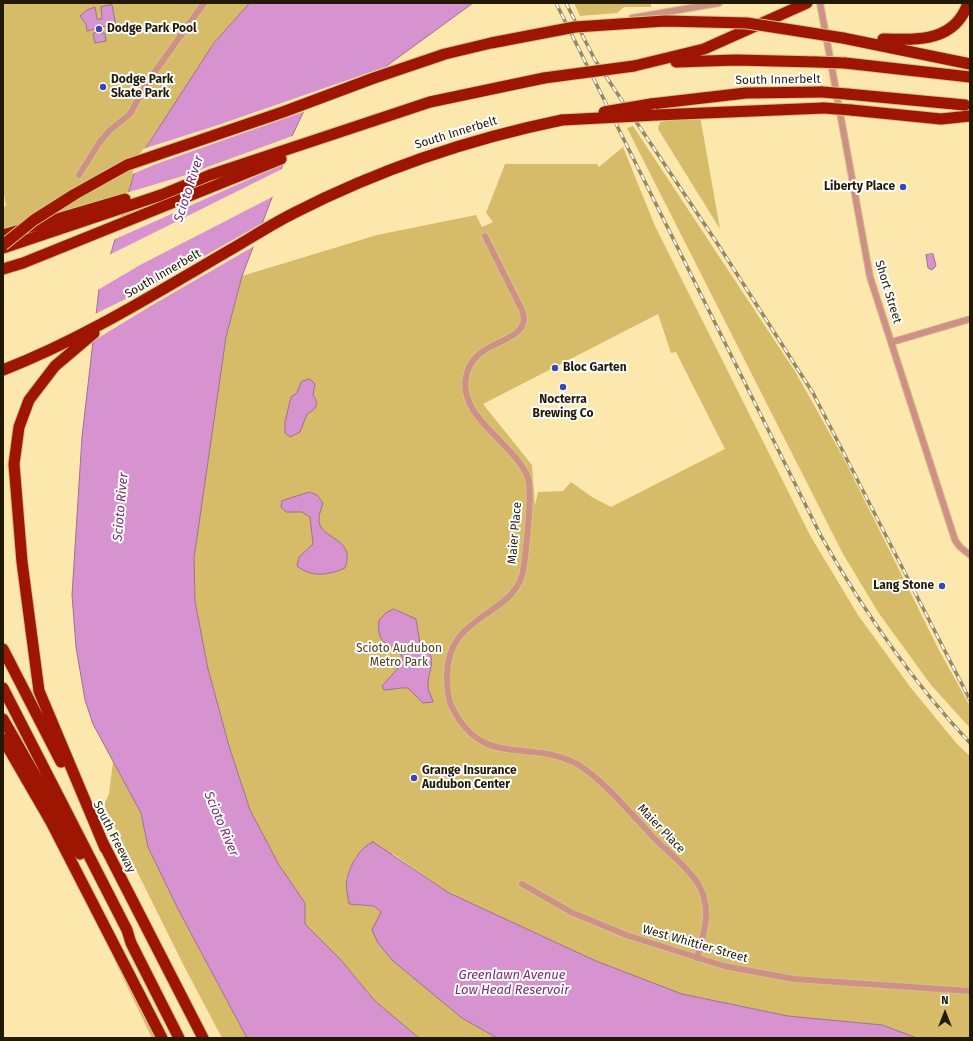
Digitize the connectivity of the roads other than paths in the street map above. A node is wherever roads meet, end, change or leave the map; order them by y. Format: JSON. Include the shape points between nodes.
{"nodes":[{"id":1,"x":204,"y":3,"type":"edge"},
{"id":2,"x":719,"y":3,"type":"edge"},
{"id":3,"x":806,"y":3,"type":"edge"},
{"id":4,"x":820,"y":3,"type":"edge"},
{"id":5,"x":968,"y":3,"type":"edge"},
{"id":6,"x":632,"y":18,"type":"dead end"},
{"id":7,"x":862,"y":41,"type":"junction"},
{"id":8,"x":970,"y":64,"type":"edge"},
{"id":9,"x":634,"y":66,"type":"junction"},
{"id":10,"x":970,"y":77,"type":"edge"},
{"id":11,"x":965,"y":105,"type":"dead end"},
{"id":12,"x":970,"y":116,"type":"edge"},
{"id":13,"x":562,"y":120,"type":"junction"},
{"id":14,"x":339,"y":131,"type":"junction"},
{"id":15,"x":79,"y":175,"type":"dead end"},
{"id":16,"x":178,"y":187,"type":"junction"},
{"id":17,"x":3,"y":235,"type":"edge"},
{"id":18,"x":484,"y":236,"type":"dead end"},
{"id":19,"x":3,"y":247,"type":"edge"},
{"id":20,"x":3,"y":269,"type":"edge"},
{"id":21,"x":112,"y":319,"type":"junction"},
{"id":22,"x":970,"y":319,"type":"edge"},
{"id":23,"x":892,"y":342,"type":"junction"},
{"id":24,"x":3,"y":370,"type":"edge"},
{"id":25,"x":968,"y":554,"type":"edge"},
{"id":26,"x":3,"y":649,"type":"edge"},
{"id":27,"x":3,"y":688,"type":"edge"},
{"id":28,"x":3,"y":719,"type":"edge"},
{"id":29,"x":3,"y":739,"type":"edge"},
{"id":30,"x":105,"y":848,"type":"junction"},
{"id":31,"x":522,"y":884,"type":"dead end"},
{"id":32,"x":131,"y":943,"type":"junction"},
{"id":33,"x":697,"y":958,"type":"junction"},
{"id":34,"x":970,"y":991,"type":"edge"},
{"id":35,"x":162,"y":1038,"type":"edge"},
{"id":36,"x":179,"y":1038,"type":"edge"},
{"id":37,"x":203,"y":1038,"type":"edge"}],
"edges":[{"from":1,"to":15,"type":"street","via":[[149,80],[130,114],[98,143]]},
{"from":2,"to":6,"type":"street"},
{"from":3,"to":9,"type":"highway","via":[[704,49]]},
{"from":4,"to":23,"type":"street","name":"Short Street","via":[[868,267]]},
{"from":5,"to":7,"type":"highway","via":[[960,21],[931,37]]},
{"from":7,"to":8,"type":"highway"},
{"from":7,"to":19,"type":"highway","bridge":true,"via":[[747,23],[665,21],[575,27],[490,43],[445,54],[127,165],[34,220]]},
{"from":9,"to":10,"type":"highway","name":"South Innerbelt","bridge":true,"via":[[704,61],[817,62]]},
{"from":9,"to":14,"type":"highway","name":"South Innerbelt","bridge":true,"via":[[544,78],[430,102]]},
{"from":11,"to":13,"type":"highway","name":"South Innerbelt","bridge":true,"via":[[822,92],[746,93],[651,104]]},
{"from":12,"to":13,"type":"highway","bridge":true,"via":[[941,119],[824,108]]},
{"from":13,"to":21,"type":"highway","name":"South Innerbelt","via":[[511,130],[419,158],[376,175],[294,213]]},
{"from":14,"to":16,"type":"highway","name":"South Innerbelt"},
{"from":14,"to":20,"type":"highway","via":[[257,169]]},
{"from":16,"to":17,"type":"highway","via":[[160,188]]},
{"from":16,"to":19,"type":"highway","name":"South Innerbelt","via":[[161,195]]},
{"from":18,"to":33,"type":"street","name":"Maier Place","via":[[519,304],[524,325],[518,332],[485,350],[472,362],[466,375],[465,390],[467,401],[474,413],[516,459],[527,476],[530,488],[526,544],[523,573],[516,588],[502,604],[472,623],[455,644],[447,671],[450,701],[465,726],[487,744],[505,750],[562,757],[588,770],[691,875],[704,897],[706,912]]},
{"from":21,"to":24,"type":"highway","name":"South Innerbelt"},
{"from":21,"to":30,"type":"highway","via":[[55,366],[29,400],[19,427],[14,464],[24,576],[39,691]]},
{"from":22,"to":23,"type":"street"},
{"from":23,"to":25,"type":"street","name":"Short Street","via":[[955,540]]},
{"from":26,"to":30,"type":"highway","name":"South Freeway"},
{"from":27,"to":32,"type":"highway","via":[[124,923]]},
{"from":28,"to":32,"type":"highway","via":[[59,815],[122,932]]},
{"from":29,"to":35,"type":"highway","via":[[51,822]]},
{"from":30,"to":37,"type":"highway","name":"South Freeway"},
{"from":31,"to":33,"type":"street","name":"West Whittier Street","via":[[571,912],[613,930]]},
{"from":32,"to":36,"type":"highway"},
{"from":33,"to":34,"type":"street","name":"West Whittier Street","via":[[794,979]]}]}
